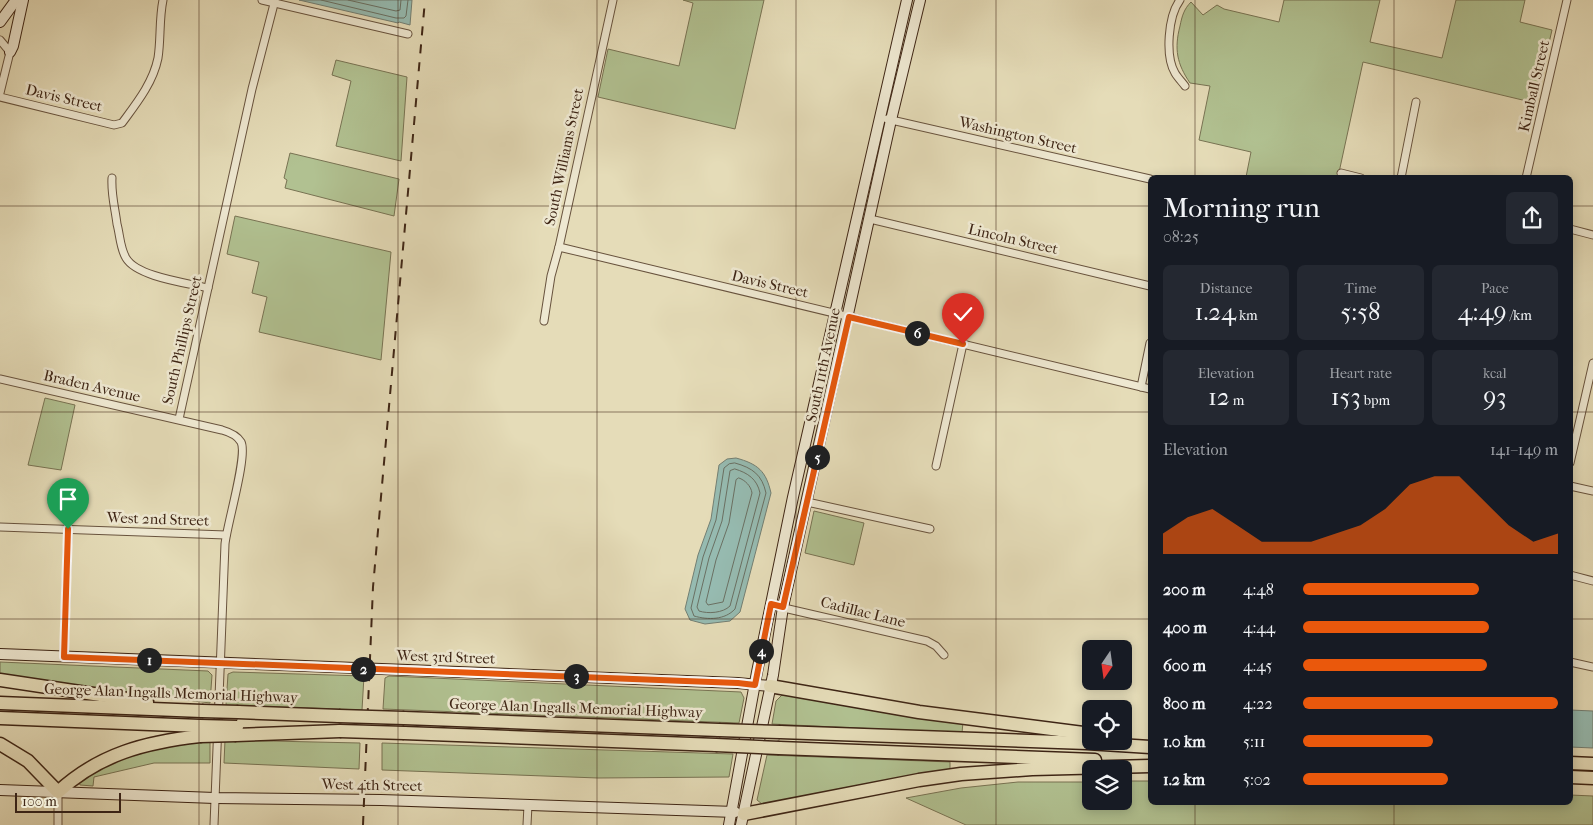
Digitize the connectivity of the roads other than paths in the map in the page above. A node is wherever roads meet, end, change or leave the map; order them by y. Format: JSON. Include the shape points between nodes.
{"nodes":[{"id":1,"x":16,"y":0,"type":"edge"},
{"id":2,"x":23,"y":0,"type":"edge"},
{"id":3,"x":163,"y":0,"type":"edge"},
{"id":4,"x":262,"y":0,"type":"edge"},
{"id":5,"x":613,"y":0,"type":"edge"},
{"id":6,"x":907,"y":0,"type":"edge"},
{"id":7,"x":920,"y":0,"type":"edge"},
{"id":8,"x":1180,"y":0,"type":"edge"},
{"id":9,"x":1567,"y":0,"type":"edge"},
{"id":10,"x":274,"y":1,"type":"edge"},
{"id":11,"x":0,"y":22,"type":"edge"},
{"id":12,"x":408,"y":34,"type":"dead end"},
{"id":13,"x":0,"y":40,"type":"edge"},
{"id":14,"x":10,"y":52,"type":"junction"},
{"id":15,"x":1185,"y":86,"type":"dead end"},
{"id":16,"x":0,"y":93,"type":"edge"},
{"id":17,"x":0,"y":97,"type":"edge"},
{"id":18,"x":1416,"y":102,"type":"dead end"},
{"id":19,"x":880,"y":117,"type":"junction"},
{"id":20,"x":891,"y":120,"type":"junction"},
{"id":21,"x":1341,"y":173,"type":"dead end"},
{"id":22,"x":1349,"y":175,"type":"edge"},
{"id":23,"x":1402,"y":175,"type":"edge"},
{"id":24,"x":1527,"y":175,"type":"edge"},
{"id":25,"x":112,"y":178,"type":"dead end"},
{"id":26,"x":1148,"y":179,"type":"edge"},
{"id":27,"x":870,"y":219,"type":"junction"},
{"id":28,"x":1573,"y":231,"type":"edge"},
{"id":29,"x":1593,"y":235,"type":"edge"},
{"id":30,"x":558,"y":247,"type":"junction"},
{"id":31,"x":1148,"y":286,"type":"edge"},
{"id":32,"x":208,"y":288,"type":"junction"},
{"id":33,"x":834,"y":313,"type":"junction"},
{"id":34,"x":849,"y":317,"type":"junction"},
{"id":35,"x":544,"y":321,"type":"dead end"},
{"id":36,"x":963,"y":344,"type":"junction"},
{"id":37,"x":1148,"y":353,"type":"edge"},
{"id":38,"x":1593,"y":363,"type":"edge"},
{"id":39,"x":0,"y":379,"type":"edge"},
{"id":40,"x":1141,"y":387,"type":"junction"},
{"id":41,"x":1148,"y":389,"type":"edge"},
{"id":42,"x":179,"y":419,"type":"junction"},
{"id":43,"x":1573,"y":450,"type":"edge"},
{"id":44,"x":936,"y":466,"type":"dead end"},
{"id":45,"x":1573,"y":487,"type":"edge"},
{"id":46,"x":1593,"y":491,"type":"edge"},
{"id":47,"x":807,"y":502,"type":"junction"},
{"id":48,"x":0,"y":526,"type":"edge"},
{"id":49,"x":68,"y":529,"type":"junction"},
{"id":50,"x":930,"y":529,"type":"dead end"},
{"id":51,"x":226,"y":536,"type":"junction"},
{"id":52,"x":1573,"y":576,"type":"edge"},
{"id":53,"x":1593,"y":581,"type":"edge"},
{"id":54,"x":771,"y":604,"type":"junction"},
{"id":55,"x":783,"y":607,"type":"junction"},
{"id":56,"x":0,"y":654,"type":"edge"},
{"id":57,"x":944,"y":655,"type":"dead end"},
{"id":58,"x":64,"y":657,"type":"junction"},
{"id":59,"x":220,"y":662,"type":"junction"},
{"id":60,"x":1573,"y":663,"type":"edge"},
{"id":61,"x":1593,"y":667,"type":"edge"},
{"id":62,"x":0,"y":680,"type":"edge"},
{"id":63,"x":755,"y":685,"type":"junction"},
{"id":64,"x":770,"y":686,"type":"junction"},
{"id":65,"x":0,"y":702,"type":"edge"},
{"id":66,"x":200,"y":711,"type":"junction"},
{"id":67,"x":0,"y":718,"type":"edge"},
{"id":68,"x":200,"y":731,"type":"junction"},
{"id":69,"x":1082,"y":733,"type":"edge"},
{"id":70,"x":1132,"y":739,"type":"edge"},
{"id":71,"x":1148,"y":741,"type":"edge"},
{"id":72,"x":0,"y":744,"type":"edge"},
{"id":73,"x":1148,"y":747,"type":"edge"},
{"id":74,"x":1148,"y":762,"type":"edge"},
{"id":75,"x":1573,"y":763,"type":"edge"},
{"id":76,"x":1593,"y":764,"type":"edge"},
{"id":77,"x":1148,"y":766,"type":"edge"},
{"id":78,"x":1573,"y":777,"type":"edge"},
{"id":79,"x":1593,"y":778,"type":"edge"},
{"id":80,"x":0,"y":790,"type":"edge"},
{"id":81,"x":58,"y":792,"type":"junction"},
{"id":82,"x":215,"y":798,"type":"junction"},
{"id":83,"x":528,"y":805,"type":"junction"},
{"id":84,"x":730,"y":811,"type":"junction"},
{"id":85,"x":743,"y":819,"type":"edge"},
{"id":86,"x":58,"y":825,"type":"edge"},
{"id":87,"x":214,"y":825,"type":"edge"},
{"id":88,"x":527,"y":825,"type":"edge"},
{"id":89,"x":729,"y":825,"type":"edge"}],
"edges":[{"from":1,"to":11,"type":"main road"},
{"from":2,"to":14,"type":"main road"},
{"from":3,"to":17,"type":"street","name":"Davis Street","via":[[156,64],[140,99],[122,123],[114,125]]},
{"from":4,"to":10,"type":"street"},
{"from":5,"to":30,"type":"street","name":"South Williams Street"},
{"from":6,"to":19,"type":"main road","name":"South 11th Avenue"},
{"from":7,"to":20,"type":"main road","name":"South 11th Avenue"},
{"from":8,"to":15,"type":"street","via":[[1174,13],[1169,45],[1174,72]]},
{"from":9,"to":24,"type":"street","name":"Kimball Street"},
{"from":10,"to":12,"type":"street"},
{"from":10,"to":32,"type":"street","name":"South Phillips Street"},
{"from":13,"to":14,"type":"street"},
{"from":14,"to":16,"type":"street"},
{"from":18,"to":23,"type":"street"},
{"from":19,"to":20,"type":"street","name":"Washington Street"},
{"from":19,"to":33,"type":"main road","name":"South 11th Avenue"},
{"from":20,"to":26,"type":"street","name":"Washington Street"},
{"from":20,"to":27,"type":"main road","name":"South 11th Avenue"},
{"from":21,"to":22,"type":"street"},
{"from":25,"to":32,"type":"street","via":[[119,234],[128,262],[152,274]]},
{"from":27,"to":31,"type":"street","name":"Lincoln Street"},
{"from":27,"to":34,"type":"main road","name":"South 11th Avenue"},
{"from":28,"to":29,"type":"street"},
{"from":30,"to":33,"type":"street","name":"Davis Street"},
{"from":30,"to":35,"type":"street","name":"South Williams Street"},
{"from":32,"to":42,"type":"street","name":"South Phillips Street"},
{"from":33,"to":34,"type":"street","name":"Davis Street"},
{"from":33,"to":54,"type":"main road","name":"South 11th Avenue"},
{"from":34,"to":36,"type":"street","name":"Davis Street"},
{"from":34,"to":47,"type":"main road","name":"South 11th Avenue"},
{"from":36,"to":40,"type":"street","name":"Davis Street"},
{"from":36,"to":44,"type":"street"},
{"from":37,"to":40,"type":"street"},
{"from":38,"to":43,"type":"street"},
{"from":39,"to":42,"type":"street","name":"Braden Avenue"},
{"from":40,"to":41,"type":"street","name":"Davis Street"},
{"from":42,"to":51,"type":"street","name":"South Phillips Street","via":[[231,433],[242,444],[243,459]]},
{"from":45,"to":46,"type":"street"},
{"from":47,"to":50,"type":"street"},
{"from":47,"to":55,"type":"main road","name":"South 11th Avenue"},
{"from":48,"to":49,"type":"street","name":"West 2nd Street"},
{"from":49,"to":51,"type":"street","name":"West 2nd Street"},
{"from":49,"to":58,"type":"street"},
{"from":51,"to":59,"type":"street","name":"South Phillips Street"},
{"from":52,"to":53,"type":"street"},
{"from":54,"to":55,"type":"street","name":"Cadillac Lane"},
{"from":54,"to":63,"type":"main road","name":"South 11th Avenue"},
{"from":55,"to":57,"type":"street","name":"Cadillac Lane","via":[[926,641]]},
{"from":55,"to":64,"type":"main road","name":"South 11th Avenue"},
{"from":56,"to":58,"type":"main road","name":"West 3rd Street"},
{"from":58,"to":59,"type":"main road","name":"West 3rd Street"},
{"from":59,"to":63,"type":"main road","name":"West 3rd Street"},
{"from":59,"to":82,"type":"street","name":"South Phillips Street"},
{"from":60,"to":61,"type":"street"},
{"from":62,"to":66,"type":"highway"},
{"from":63,"to":64,"type":"main road","name":"West 3rd Street"},
{"from":63,"to":84,"type":"main road","name":"South 11th Avenue"},
{"from":64,"to":69,"type":"highway","via":[[927,713]]},
{"from":64,"to":85,"type":"main road","name":"South 11th Avenue"},
{"from":65,"to":66,"type":"highway","name":"George Alan Ingalls Memorial Highway"},
{"from":66,"to":73,"type":"highway","name":"George Alan Ingalls Memorial Highway","bridge":true},
{"from":67,"to":68,"type":"highway","name":"George Alan Ingalls Memorial Highway"},
{"from":68,"to":74,"type":"highway","name":"George Alan Ingalls Memorial Highway","bridge":true,"via":[[404,733]]},
{"from":68,"to":81,"type":"highway","via":[[123,752],[83,772]]},
{"from":70,"to":71,"type":"highway"},
{"from":72,"to":81,"type":"highway","via":[[28,761]]},
{"from":75,"to":76,"type":"highway"},
{"from":77,"to":85,"type":"highway","via":[[961,774],[919,780]]},
{"from":78,"to":79,"type":"highway"},
{"from":80,"to":81,"type":"main road","name":"West 4th Street"},
{"from":81,"to":82,"type":"main road","name":"West 4th Street"},
{"from":81,"to":86,"type":"street"},
{"from":82,"to":83,"type":"main road","name":"West 4th Street"},
{"from":82,"to":87,"type":"street","name":"South Phillips Street"},
{"from":83,"to":84,"type":"main road","name":"West 4th Street"},
{"from":83,"to":88,"type":"street"},
{"from":84,"to":85,"type":"main road","name":"West 4th Street"},
{"from":84,"to":89,"type":"main road","name":"South 11th Avenue"}]}
